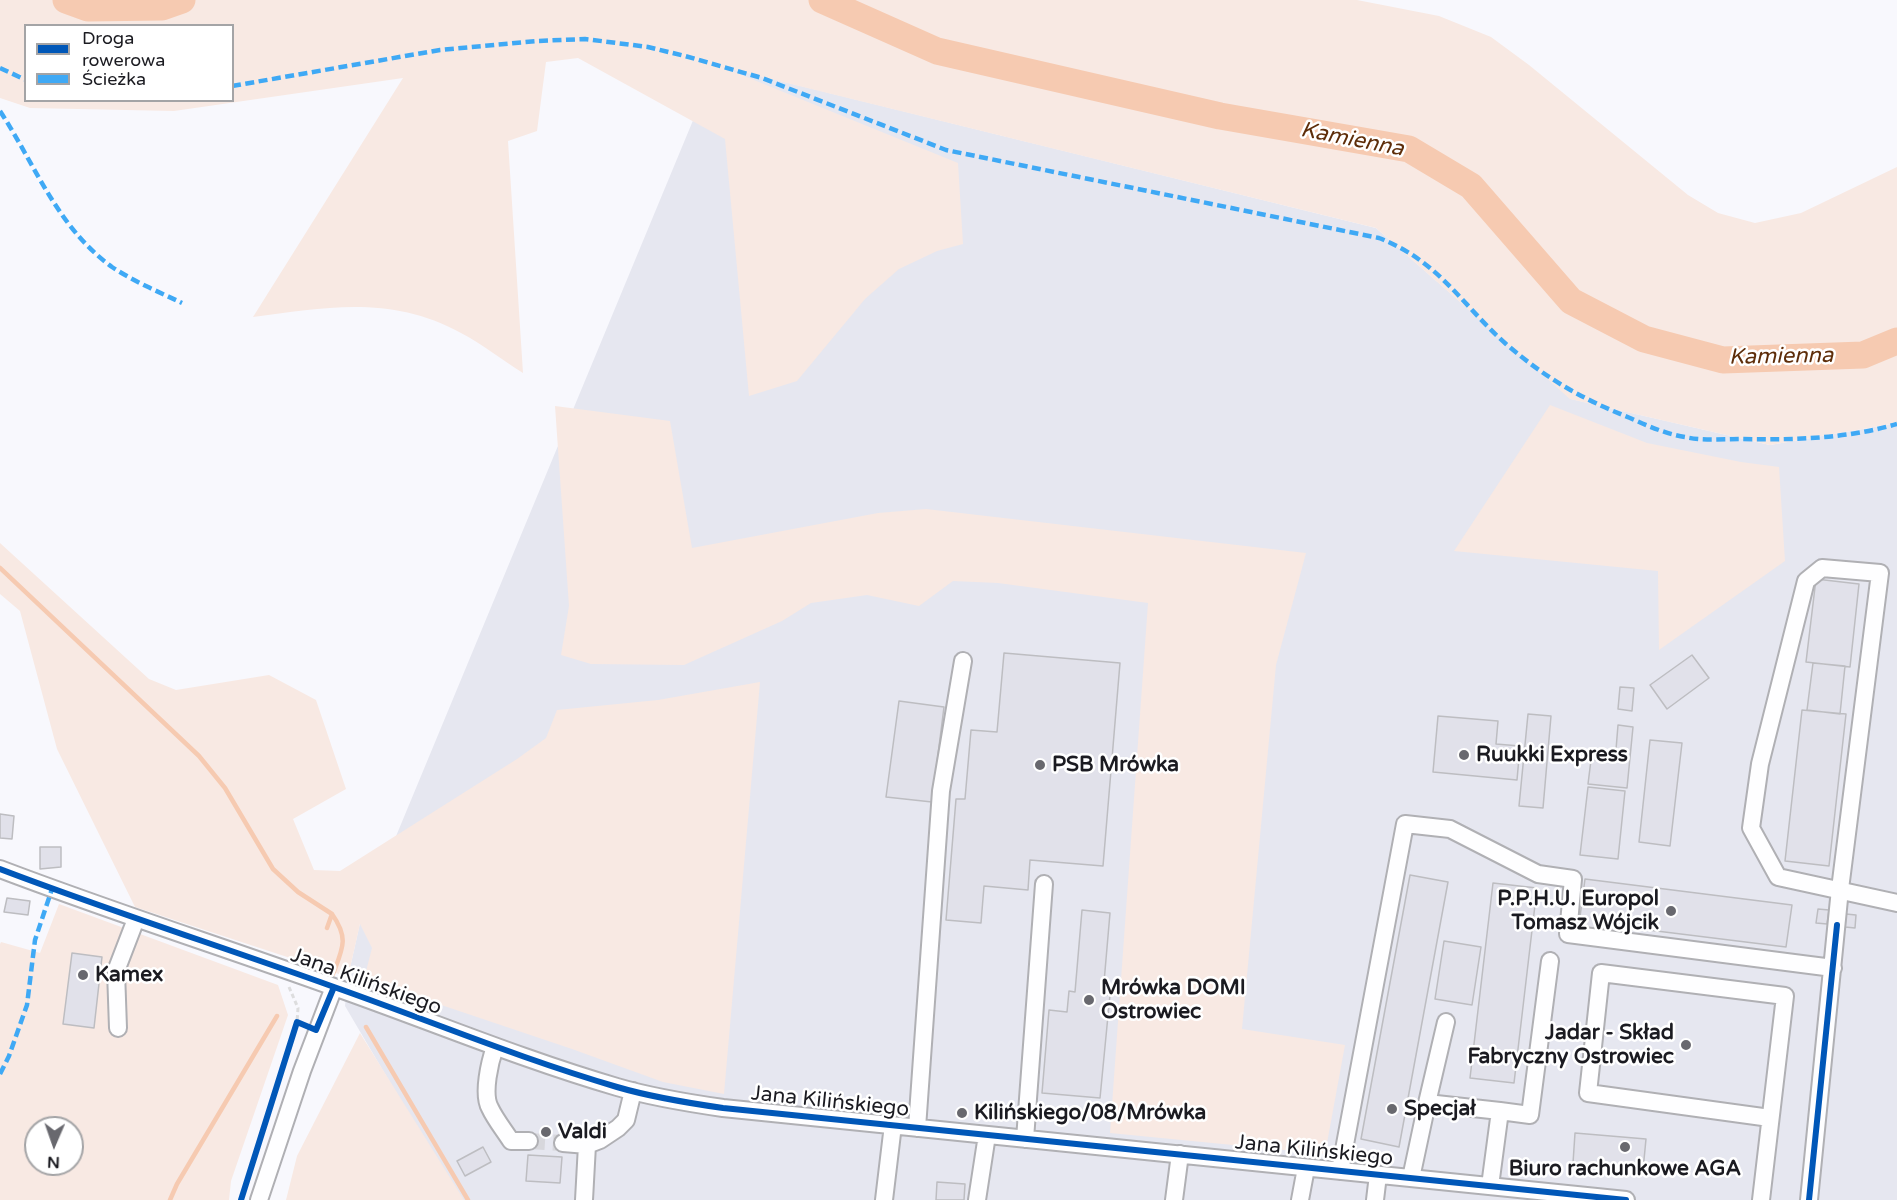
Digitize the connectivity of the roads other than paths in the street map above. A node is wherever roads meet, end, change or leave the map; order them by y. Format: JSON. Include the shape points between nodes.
{"nodes":[{"id":1,"x":963,"y":661,"type":"dead end"},
{"id":2,"x":0,"y":869,"type":"edge"},
{"id":3,"x":1044,"y":884,"type":"dead end"},
{"id":4,"x":1840,"y":889,"type":"junction"},
{"id":5,"x":1897,"y":903,"type":"edge"},
{"id":6,"x":136,"y":919,"type":"junction"},
{"id":7,"x":1550,"y":961,"type":"dead end"},
{"id":8,"x":1833,"y":968,"type":"junction"},
{"id":9,"x":334,"y":987,"type":"junction"},
{"id":10,"x":1446,"y":1022,"type":"dead end"},
{"id":11,"x":118,"y":1028,"type":"dead end"},
{"id":12,"x":495,"y":1047,"type":"junction"},
{"id":13,"x":633,"y":1091,"type":"junction"},
{"id":14,"x":1427,"y":1103,"type":"junction"},
{"id":15,"x":1500,"y":1111,"type":"junction"},
{"id":16,"x":1770,"y":1118,"type":"junction"},
{"id":17,"x":893,"y":1125,"type":"junction"},
{"id":18,"x":917,"y":1128,"type":"junction"},
{"id":19,"x":987,"y":1135,"type":"junction"},
{"id":20,"x":1025,"y":1139,"type":"junction"},
{"id":21,"x":529,"y":1141,"type":"tunnel mouth"},
{"id":22,"x":563,"y":1143,"type":"tunnel mouth"},
{"id":23,"x":587,"y":1145,"type":"junction"},
{"id":24,"x":1180,"y":1154,"type":"junction"},
{"id":25,"x":1306,"y":1168,"type":"junction"},
{"id":26,"x":1340,"y":1171,"type":"junction"},
{"id":27,"x":1378,"y":1175,"type":"junction"},
{"id":28,"x":1411,"y":1178,"type":"junction"},
{"id":29,"x":1490,"y":1186,"type":"junction"},
{"id":30,"x":1518,"y":1195,"type":"edge"},
{"id":31,"x":260,"y":1200,"type":"edge"},
{"id":32,"x":584,"y":1200,"type":"edge"},
{"id":33,"x":884,"y":1200,"type":"edge"},
{"id":34,"x":977,"y":1200,"type":"edge"},
{"id":35,"x":1173,"y":1200,"type":"edge"},
{"id":36,"x":1300,"y":1200,"type":"edge"},
{"id":37,"x":1375,"y":1200,"type":"edge"},
{"id":38,"x":1620,"y":1200,"type":"edge"},
{"id":39,"x":1761,"y":1200,"type":"edge"},
{"id":40,"x":1809,"y":1200,"type":"edge"}],
"edges":[{"from":1,"to":18,"type":"street","via":[[941,791]]},
{"from":2,"to":6,"type":"street","name":"Jana Kilińskiego"},
{"from":3,"to":20,"type":"street"},
{"from":4,"to":4,"type":"street","via":[[1880,573],[1822,568],[1806,581],[1760,764],[1751,828],[1778,877]]},
{"from":4,"to":5,"type":"street"},
{"from":4,"to":8,"type":"street"},
{"from":6,"to":9,"type":"street","name":"Jana Kilińskiego"},
{"from":6,"to":11,"type":"street","via":[[116,971]]},
{"from":7,"to":15,"type":"street","via":[[1530,1115]]},
{"from":8,"to":26,"type":"street","via":[[1568,934],[1573,879],[1538,874],[1450,829],[1405,824]]},
{"from":8,"to":40,"type":"street"},
{"from":9,"to":12,"type":"street","name":"Jana Kilińskiego"},
{"from":9,"to":31,"type":"street"},
{"from":10,"to":14,"type":"street"},
{"from":12,"to":13,"type":"street","name":"Jana Kilińskiego"},
{"from":12,"to":21,"type":"street","via":[[490,1061],[488,1106],[511,1141]]},
{"from":13,"to":17,"type":"street","name":"Jana Kilińskiego","via":[[723,1108]]},
{"from":13,"to":23,"type":"street","via":[[626,1120]]},
{"from":14,"to":15,"type":"street"},
{"from":14,"to":28,"type":"street"},
{"from":15,"to":29,"type":"street"},
{"from":16,"to":16,"type":"street","via":[[1785,996],[1601,973],[1588,1093]]},
{"from":16,"to":39,"type":"street"},
{"from":17,"to":18,"type":"street","name":"Jana Kilińskiego"},
{"from":17,"to":33,"type":"street"},
{"from":18,"to":19,"type":"street","name":"Jana Kilińskiego"},
{"from":19,"to":20,"type":"street","name":"Jana Kilińskiego"},
{"from":19,"to":34,"type":"street"},
{"from":20,"to":24,"type":"street","name":"Jana Kilińskiego"},
{"from":22,"to":23,"type":"street"},
{"from":23,"to":32,"type":"street"},
{"from":24,"to":25,"type":"street","name":"Jana Kilińskiego"},
{"from":24,"to":35,"type":"street"},
{"from":25,"to":26,"type":"street","name":"Jana Kilińskiego"},
{"from":25,"to":36,"type":"street"},
{"from":26,"to":27,"type":"street","name":"Jana Kilińskiego"},
{"from":27,"to":28,"type":"street","name":"Jana Kilińskiego"},
{"from":27,"to":37,"type":"street"},
{"from":28,"to":29,"type":"street","name":"Jana Kilińskiego"},
{"from":29,"to":30,"type":"street","name":"Jana Kilińskiego"},
{"from":30,"to":38,"type":"street","name":"Jana Kilińskiego"}]}
